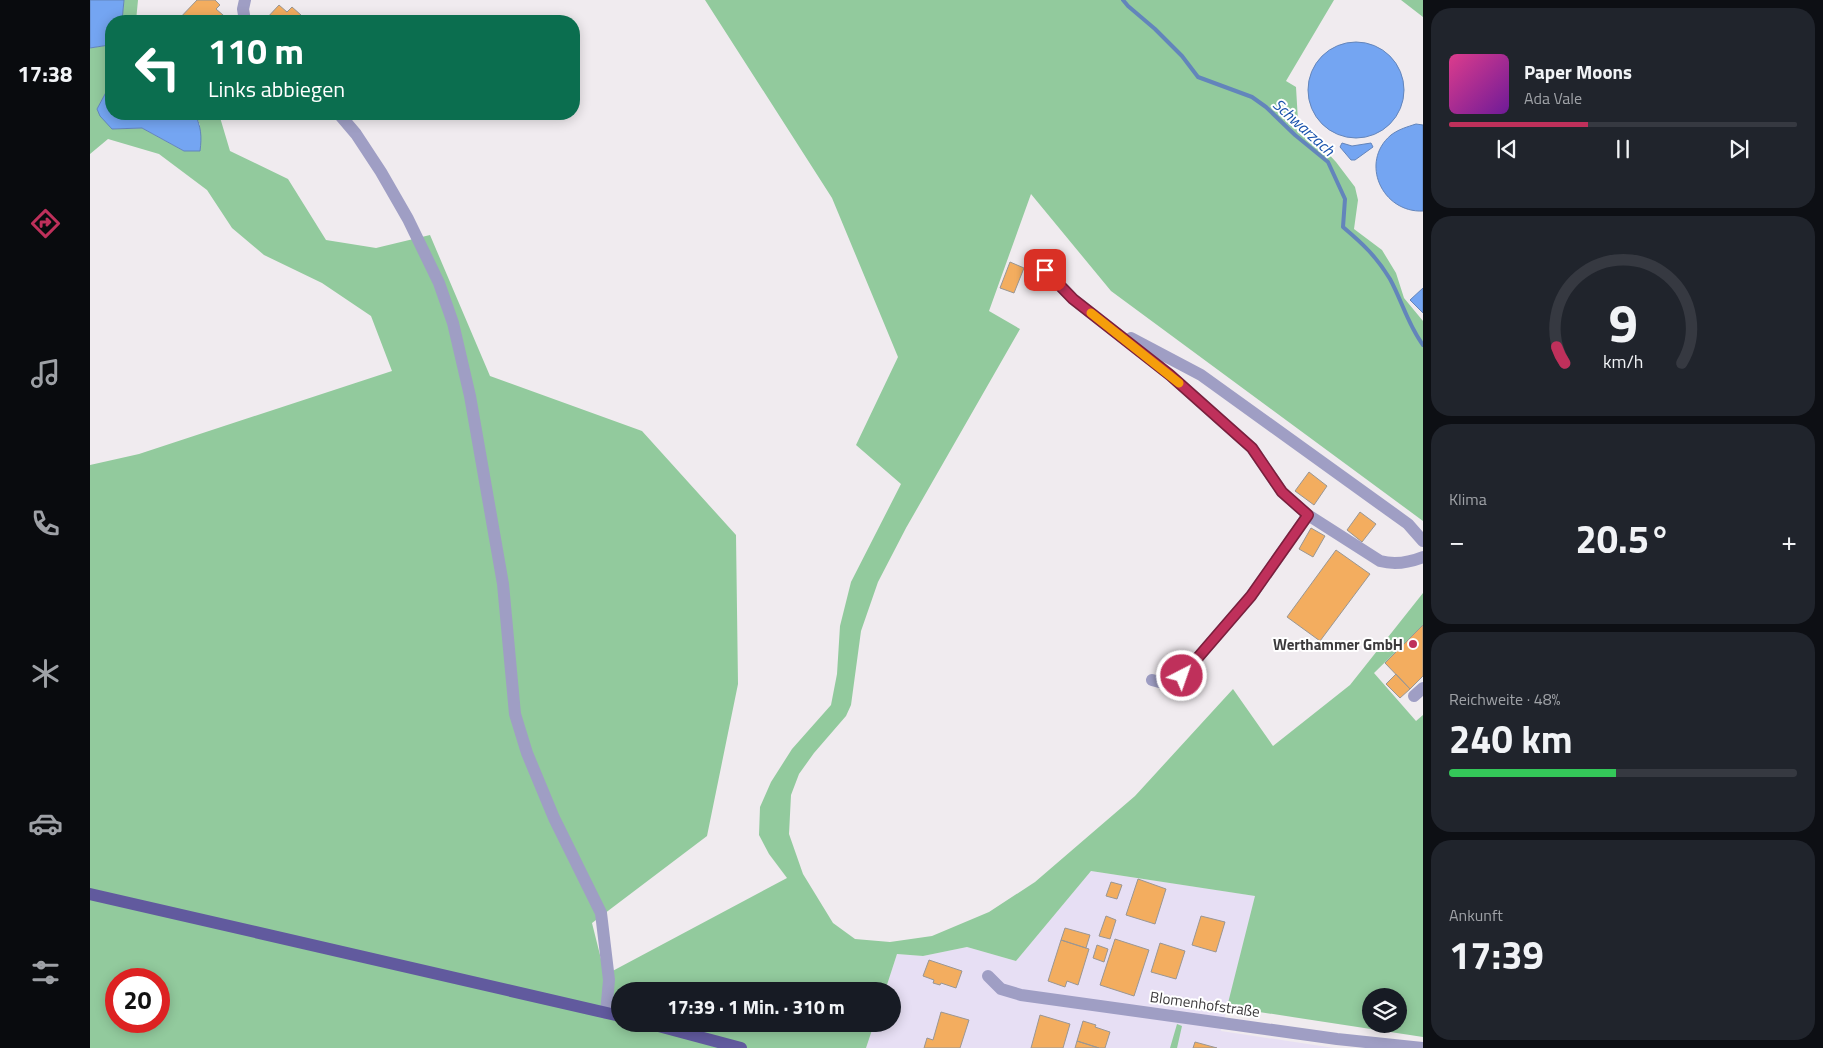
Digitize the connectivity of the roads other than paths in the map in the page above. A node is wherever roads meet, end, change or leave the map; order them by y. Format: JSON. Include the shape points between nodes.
{"nodes":[{"id":1,"x":245,"y":0,"type":"edge"},
{"id":2,"x":244,"y":15,"type":"edge"},
{"id":3,"x":344,"y":120,"type":"edge"},
{"id":4,"x":1045,"y":270,"type":"dead end"},
{"id":5,"x":1107,"y":326,"type":"junction"},
{"id":6,"x":1308,"y":515,"type":"junction"},
{"id":7,"x":1423,"y":542,"type":"edge"},
{"id":8,"x":1423,"y":557,"type":"edge"},
{"id":9,"x":1152,"y":680,"type":"dead end"},
{"id":10,"x":90,"y":894,"type":"edge"},
{"id":11,"x":988,"y":976,"type":"dead end"},
{"id":12,"x":606,"y":1013,"type":"junction"},
{"id":13,"x":611,"y":1014,"type":"edge"},
{"id":14,"x":681,"y":1032,"type":"edge"},
{"id":15,"x":1336,"y":1044,"type":"edge"},
{"id":16,"x":741,"y":1048,"type":"edge"},
{"id":17,"x":1423,"y":1048,"type":"edge"}],
"edges":[{"from":1,"to":2,"type":"street"},
{"from":3,"to":12,"type":"street","via":[[381,172],[408,218],[439,282],[452,323],[470,396],[503,584],[515,714],[526,753],[554,818],[601,913],[609,980]]},
{"from":4,"to":5,"type":"street","via":[[1073,299]]},
{"from":5,"to":6,"type":"street","via":[[1170,375],[1252,448],[1282,492]]},
{"from":5,"to":7,"type":"street","via":[[1201,375],[1408,524]]},
{"from":6,"to":8,"type":"street","via":[[1380,561],[1392,564]]},
{"from":6,"to":9,"type":"street","via":[[1251,596],[1182,676],[1163,683]]},
{"from":10,"to":12,"type":"main road"},
{"from":11,"to":15,"type":"street","name":"Blomenhofstraße","via":[[1001,989],[1021,995]]},
{"from":12,"to":13,"type":"main road"},
{"from":14,"to":16,"type":"main road"},
{"from":15,"to":17,"type":"street","name":"Blomenhofstraße"}]}
